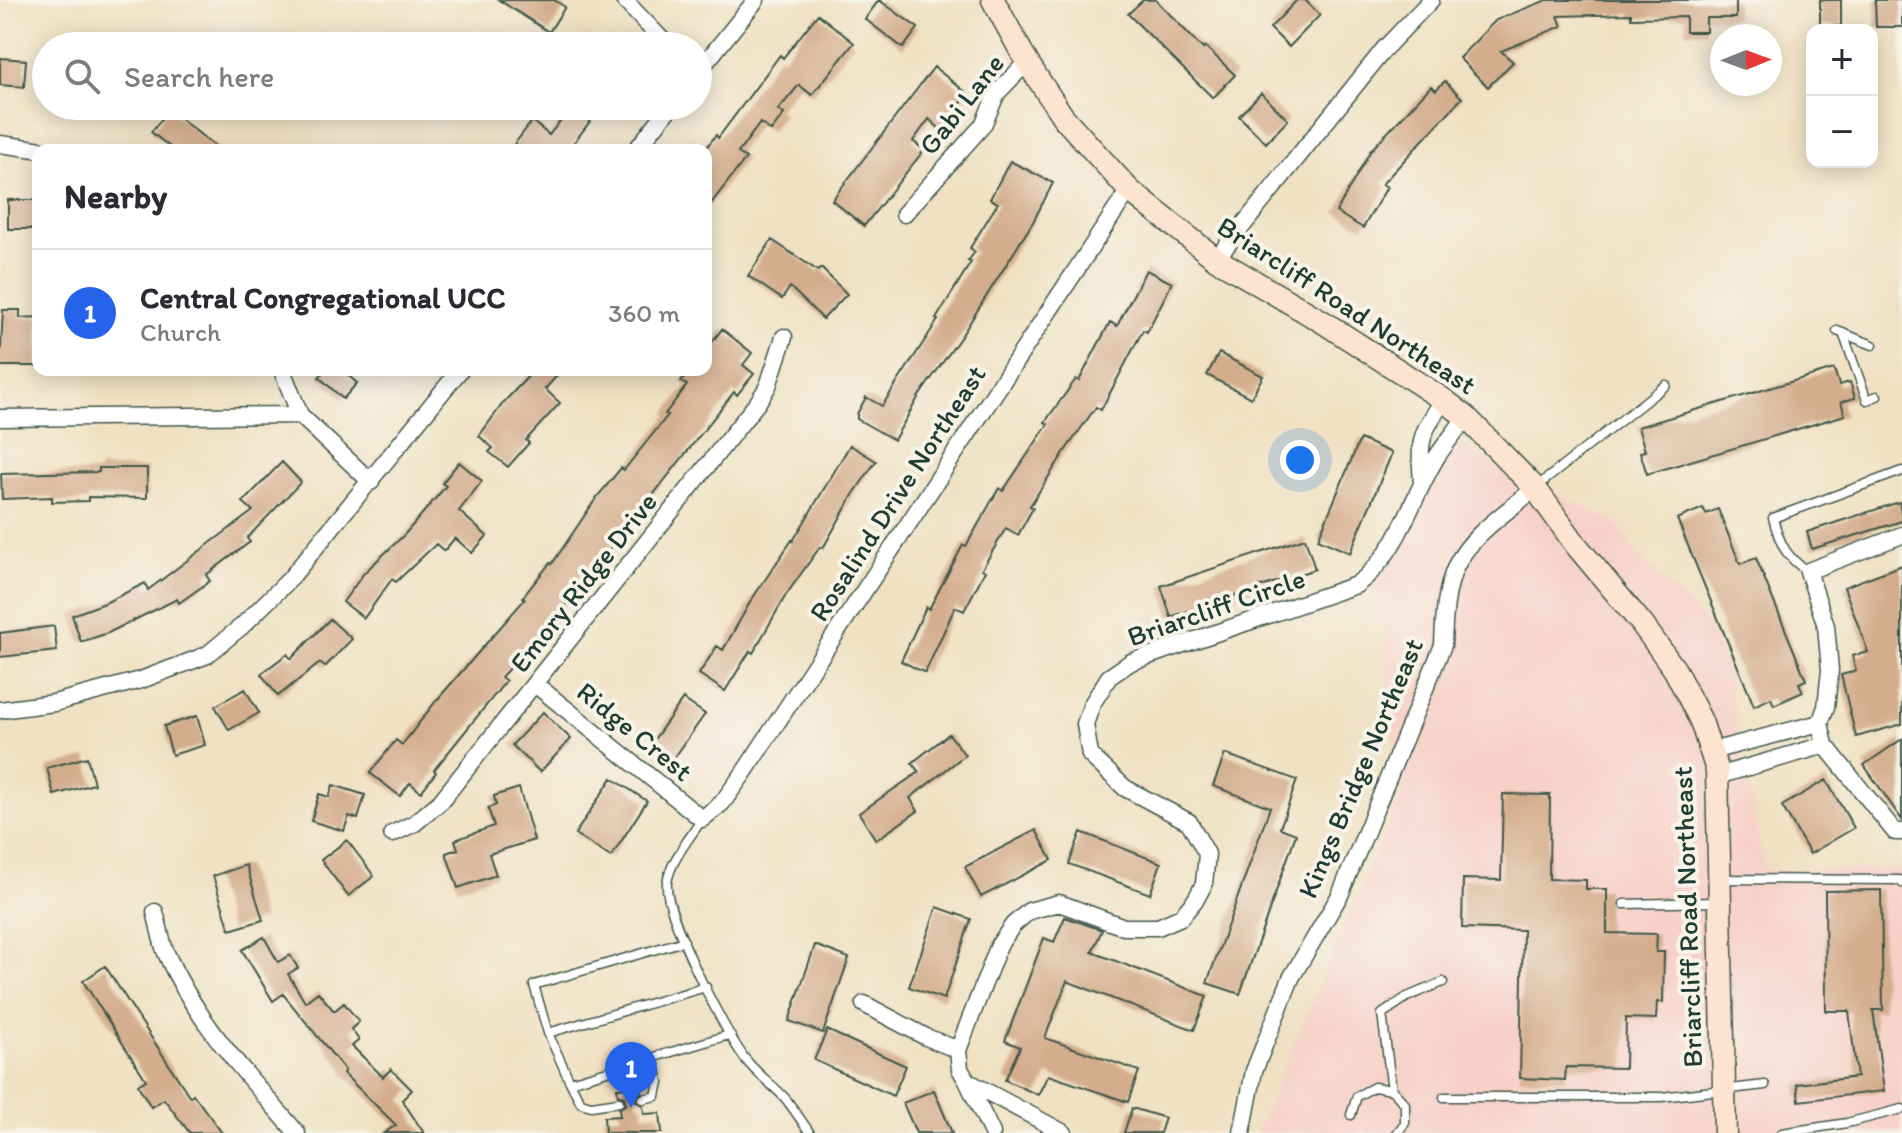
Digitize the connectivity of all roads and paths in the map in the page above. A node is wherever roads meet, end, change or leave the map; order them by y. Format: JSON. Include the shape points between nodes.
{"nodes":[{"id":1,"x":624,"y":0,"type":"edge"},
{"id":2,"x":756,"y":0,"type":"edge"},
{"id":3,"x":993,"y":0,"type":"edge"},
{"id":4,"x":1431,"y":0,"type":"edge"},
{"id":5,"x":655,"y":32,"type":"edge"},
{"id":6,"x":712,"y":55,"type":"edge"},
{"id":7,"x":1027,"y":62,"type":"junction"},
{"id":8,"x":660,"y":120,"type":"edge"},
{"id":9,"x":0,"y":144,"type":"edge"},
{"id":10,"x":641,"y":144,"type":"edge"},
{"id":11,"x":32,"y":149,"type":"edge"},
{"id":12,"x":1129,"y":190,"type":"junction"},
{"id":13,"x":904,"y":214,"type":"dead end"},
{"id":14,"x":1216,"y":259,"type":"junction"},
{"id":15,"x":784,"y":337,"type":"dead end"},
{"id":16,"x":1873,"y":345,"type":"dead end"},
{"id":17,"x":284,"y":376,"type":"edge"},
{"id":18,"x":455,"y":376,"type":"edge"},
{"id":19,"x":1666,"y":385,"type":"dead end"},
{"id":20,"x":1877,"y":396,"type":"dead end"},
{"id":21,"x":1444,"y":400,"type":"junction"},
{"id":22,"x":300,"y":415,"type":"junction"},
{"id":23,"x":1466,"y":417,"type":"junction"},
{"id":24,"x":0,"y":418,"type":"edge"},
{"id":25,"x":1902,"y":471,"type":"edge"},
{"id":26,"x":371,"y":482,"type":"junction"},
{"id":27,"x":1422,"y":485,"type":"junction"},
{"id":28,"x":1535,"y":488,"type":"junction"},
{"id":29,"x":1902,"y":535,"type":"edge"},
{"id":30,"x":1808,"y":571,"type":"junction"},
{"id":31,"x":535,"y":684,"type":"junction"},
{"id":32,"x":0,"y":710,"type":"edge"},
{"id":33,"x":1820,"y":723,"type":"junction"},
{"id":34,"x":1781,"y":733,"type":"junction"},
{"id":35,"x":1825,"y":745,"type":"junction"},
{"id":36,"x":1711,"y":751,"type":"junction"},
{"id":37,"x":1787,"y":756,"type":"junction"},
{"id":38,"x":1717,"y":776,"type":"junction"},
{"id":39,"x":702,"y":819,"type":"junction"},
{"id":40,"x":1902,"y":832,"type":"edge"},
{"id":41,"x":392,"y":834,"type":"dead end"},
{"id":42,"x":1719,"y":879,"type":"junction"},
{"id":43,"x":1902,"y":883,"type":"edge"},
{"id":44,"x":1720,"y":902,"type":"junction"},
{"id":45,"x":1624,"y":904,"type":"dead end"},
{"id":46,"x":155,"y":912,"type":"dead end"},
{"id":47,"x":684,"y":941,"type":"junction"},
{"id":48,"x":1443,"y":982,"type":"dead end"},
{"id":49,"x":706,"y":987,"type":"junction"},
{"id":50,"x":864,"y":1004,"type":"dead end"},
{"id":51,"x":548,"y":1033,"type":"junction"},
{"id":52,"x":729,"y":1035,"type":"junction"},
{"id":53,"x":958,"y":1050,"type":"junction"},
{"id":54,"x":653,"y":1058,"type":"junction"},
{"id":55,"x":967,"y":1081,"type":"junction"},
{"id":56,"x":570,"y":1082,"type":"junction"},
{"id":57,"x":1765,"y":1085,"type":"dead end"},
{"id":58,"x":1392,"y":1090,"type":"junction"},
{"id":59,"x":1724,"y":1092,"type":"junction"},
{"id":60,"x":1444,"y":1097,"type":"dead end"},
{"id":61,"x":643,"y":1099,"type":"dead end"},
{"id":62,"x":619,"y":1102,"type":"dead end"},
{"id":63,"x":1902,"y":1109,"type":"edge"},
{"id":64,"x":1351,"y":1115,"type":"dead end"},
{"id":65,"x":1847,"y":1123,"type":"junction"},
{"id":66,"x":297,"y":1133,"type":"edge"},
{"id":67,"x":810,"y":1133,"type":"edge"},
{"id":68,"x":992,"y":1133,"type":"edge"},
{"id":69,"x":1064,"y":1133,"type":"edge"},
{"id":70,"x":1242,"y":1133,"type":"edge"},
{"id":71,"x":1397,"y":1133,"type":"edge"},
{"id":72,"x":1725,"y":1133,"type":"edge"},
{"id":73,"x":1782,"y":1133,"type":"edge"},
{"id":74,"x":1848,"y":1133,"type":"edge"}],
"edges":[{"from":1,"to":5,"type":"street"},
{"from":2,"to":6,"type":"street"},
{"from":3,"to":7,"type":"main road","name":"Briarcliff Road Northeast"},
{"from":4,"to":14,"type":"street","via":[[1385,48]]},
{"from":7,"to":12,"type":"main road","name":"Briarcliff Road Northeast","via":[[1063,117]]},
{"from":7,"to":13,"type":"street","name":"Gabi Lane","via":[[997,93],[983,125]]},
{"from":8,"to":10,"type":"street"},
{"from":9,"to":11,"type":"street"},
{"from":12,"to":14,"type":"main road","name":"Briarcliff Road Northeast"},
{"from":12,"to":39,"type":"street","name":"Rosalind Drive Northeast","via":[[743,774],[722,803]]},
{"from":14,"to":21,"type":"main road","name":"Briarcliff Road Northeast"},
{"from":15,"to":31,"type":"street","name":"Emory Ridge Drive","via":[[758,402]]},
{"from":16,"to":20,"type":"lane","via":[[1840,332],[1867,400]]},
{"from":17,"to":22,"type":"street"},
{"from":18,"to":26,"type":"street"},
{"from":19,"to":28,"type":"lane"},
{"from":21,"to":23,"type":"main road","name":"Briarcliff Road Northeast"},
{"from":21,"to":27,"type":"street","name":"Briarcliff Circle","via":[[1425,426],[1420,444]]},
{"from":22,"to":24,"type":"street"},
{"from":22,"to":26,"type":"street"},
{"from":23,"to":27,"type":"street","name":"Briarcliff Circle"},
{"from":23,"to":28,"type":"main road","name":"Briarcliff Road Northeast"},
{"from":25,"to":30,"type":"lane","via":[[1773,518],[1789,558]]},
{"from":26,"to":32,"type":"street","via":[[289,580],[207,655],[141,680],[54,703]]},
{"from":27,"to":53,"type":"street","name":"Briarcliff Circle","via":[[1393,544],[1374,572],[1356,585],[1131,662],[1109,677],[1085,724],[1090,755],[1125,788],[1189,822],[1207,854],[1204,884],[1181,917],[1158,927],[1124,927],[1059,903],[1029,911],[999,945]]},
{"from":28,"to":36,"type":"main road","name":"Briarcliff Road Northeast","via":[[1675,670]]},
{"from":28,"to":70,"type":"street","name":"Kings Bridge Northeast","via":[[1471,542],[1455,567],[1443,645],[1340,895],[1291,978],[1254,1071]]},
{"from":29,"to":30,"type":"street"},
{"from":30,"to":33,"type":"street","via":[[1826,626],[1830,670]]},
{"from":31,"to":39,"type":"street","name":"Ridge Crest"},
{"from":31,"to":41,"type":"street","name":"Emory Ridge Drive","via":[[441,801]]},
{"from":33,"to":34,"type":"street"},
{"from":33,"to":35,"type":"street"},
{"from":34,"to":36,"type":"street"},
{"from":34,"to":37,"type":"street"},
{"from":35,"to":37,"type":"street"},
{"from":35,"to":40,"type":"street","via":[[1895,832]]},
{"from":36,"to":38,"type":"main road","name":"Briarcliff Road Northeast"},
{"from":37,"to":38,"type":"street"},
{"from":38,"to":42,"type":"main road","name":"Briarcliff Road Northeast"},
{"from":39,"to":47,"type":"lane","via":[[667,879],[667,895]]},
{"from":42,"to":43,"type":"lane"},
{"from":42,"to":44,"type":"main road","name":"Briarcliff Road Northeast"},
{"from":44,"to":45,"type":"lane"},
{"from":44,"to":59,"type":"main road","name":"Briarcliff Road Northeast"},
{"from":46,"to":66,"type":"street","via":[[165,951],[184,990],[234,1060]]},
{"from":47,"to":49,"type":"lane"},
{"from":47,"to":51,"type":"lane","via":[[534,985]]},
{"from":48,"to":58,"type":"lane","via":[[1382,1014]]},
{"from":49,"to":51,"type":"lane"},
{"from":49,"to":52,"type":"lane"},
{"from":50,"to":53,"type":"street"},
{"from":51,"to":56,"type":"lane"},
{"from":52,"to":54,"type":"lane"},
{"from":52,"to":67,"type":"lane"},
{"from":53,"to":55,"type":"street"},
{"from":54,"to":56,"type":"lane"},
{"from":54,"to":61,"type":"lane","via":[[659,1082],[656,1096]]},
{"from":55,"to":68,"type":"street"},
{"from":55,"to":69,"type":"street"},
{"from":56,"to":62,"type":"lane","via":[[581,1103]]},
{"from":57,"to":59,"type":"lane"},
{"from":58,"to":64,"type":"lane","via":[[1374,1087],[1357,1096]]},
{"from":58,"to":71,"type":"lane","via":[[1405,1104],[1405,1123]]},
{"from":59,"to":60,"type":"lane"},
{"from":59,"to":72,"type":"main road","name":"Briarcliff Road Northeast"},
{"from":63,"to":65,"type":"lane"},
{"from":65,"to":73,"type":"lane"},
{"from":65,"to":74,"type":"lane"}]}
